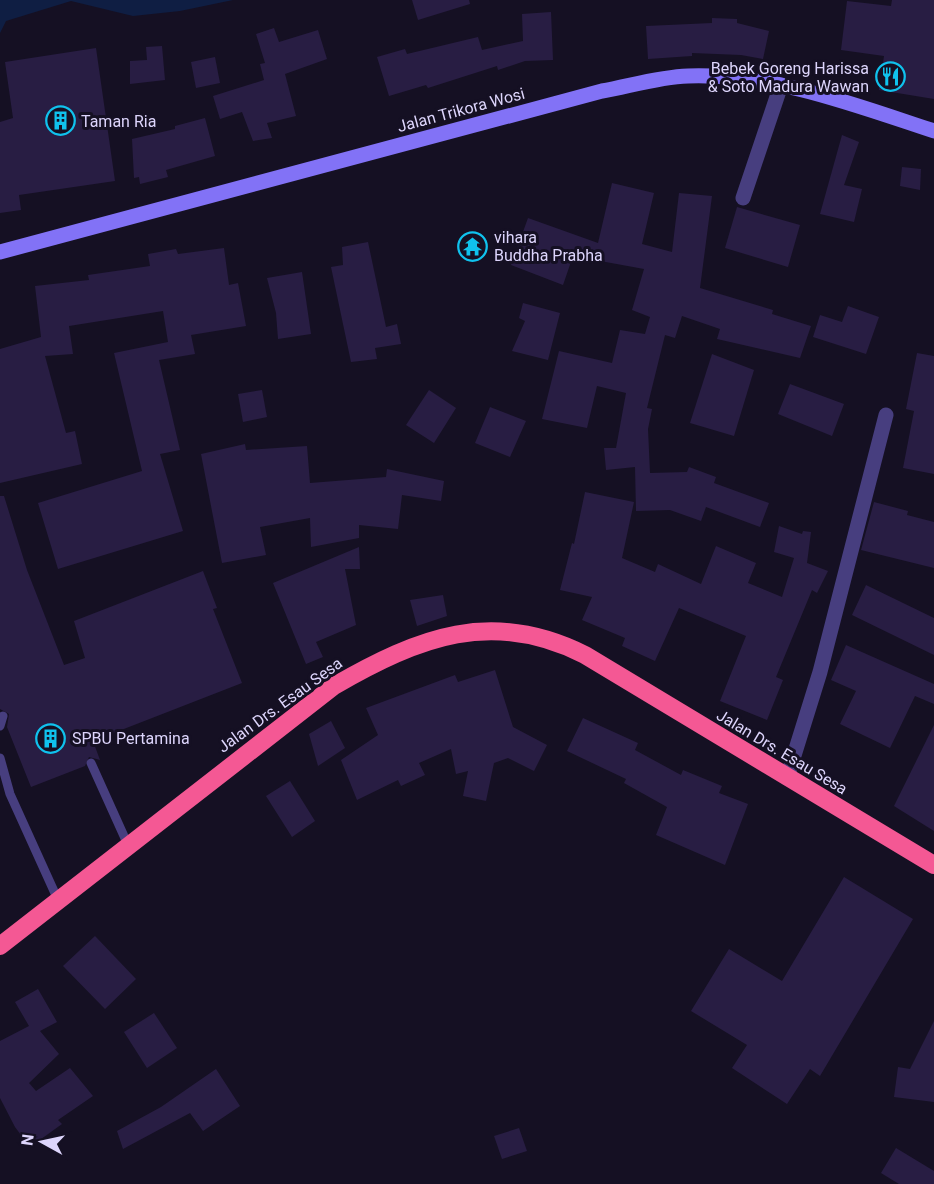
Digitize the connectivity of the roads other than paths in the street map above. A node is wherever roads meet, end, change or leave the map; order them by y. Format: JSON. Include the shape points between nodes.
{"nodes":[{"id":1,"x":781,"y":85,"type":"junction"},
{"id":2,"x":934,"y":131,"type":"edge"},
{"id":3,"x":743,"y":198,"type":"dead end"},
{"id":4,"x":0,"y":252,"type":"edge"},
{"id":5,"x":886,"y":415,"type":"dead end"},
{"id":6,"x":0,"y":758,"type":"edge"},
{"id":7,"x":91,"y":763,"type":"dead end"},
{"id":8,"x":787,"y":778,"type":"junction"},
{"id":9,"x":128,"y":845,"type":"junction"},
{"id":10,"x":934,"y":866,"type":"edge"},
{"id":11,"x":58,"y":900,"type":"junction"},
{"id":12,"x":0,"y":946,"type":"edge"}],
"edges":[{"from":1,"to":2,"type":"street","name":"Jalan Trikora Wosi"},
{"from":1,"to":3,"type":"street"},
{"from":1,"to":4,"type":"street","name":"Jalan Trikora Wosi","via":[[687,76],[602,91]]},
{"from":5,"to":8,"type":"street","via":[[820,672]]},
{"from":6,"to":11,"type":"lane","via":[[10,794]]},
{"from":7,"to":9,"type":"lane"},
{"from":8,"to":9,"type":"highway","name":"Jalan Drs. Esau Sesa","via":[[585,655],[548,638],[490,630],[446,636],[372,664],[334,686]]},
{"from":8,"to":10,"type":"highway","name":"Jalan Drs. Esau Sesa"},
{"from":9,"to":11,"type":"highway","name":"Jalan Drs. Esau Sesa"},
{"from":11,"to":12,"type":"highway","name":"Jalan Drs. Esau Sesa"}]}
